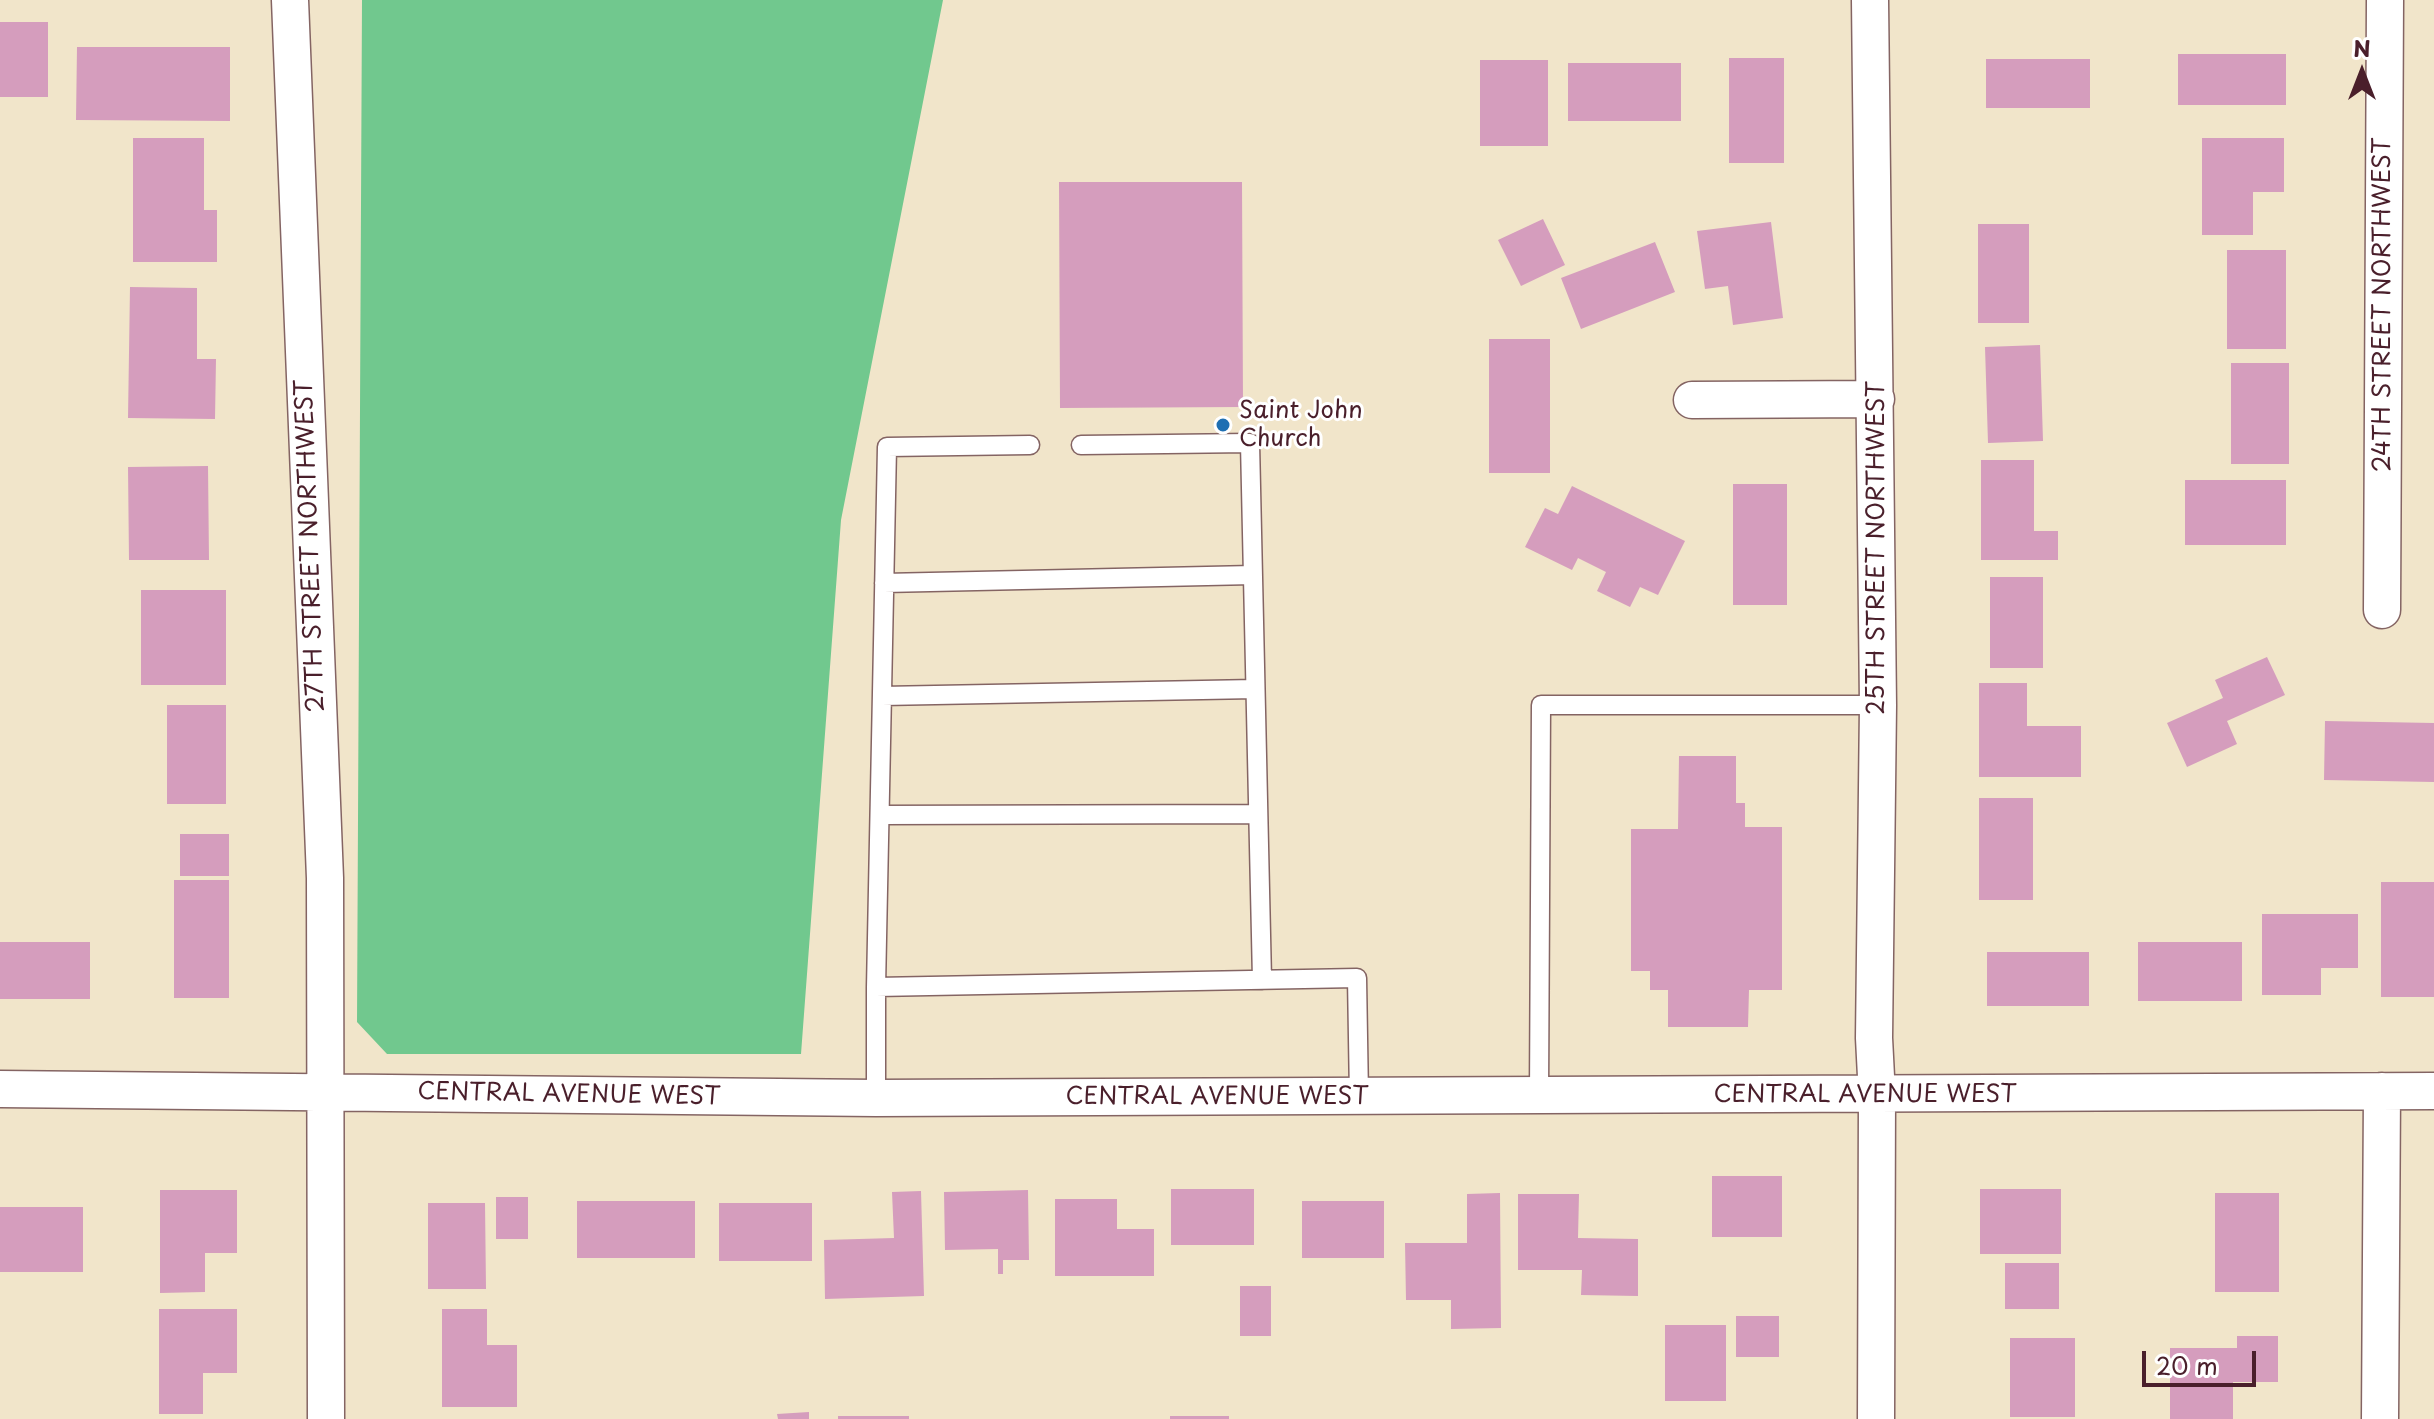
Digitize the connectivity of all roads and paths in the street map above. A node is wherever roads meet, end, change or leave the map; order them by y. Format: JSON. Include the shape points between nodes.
{"nodes":[{"id":1,"x":290,"y":0,"type":"edge"},
{"id":2,"x":1870,"y":0,"type":"edge"},
{"id":3,"x":2385,"y":0,"type":"edge"},
{"id":4,"x":1876,"y":399,"type":"junction"},
{"id":5,"x":1692,"y":400,"type":"dead end"},
{"id":6,"x":1030,"y":445,"type":"dead end"},
{"id":7,"x":1081,"y":445,"type":"dead end"},
{"id":8,"x":1253,"y":575,"type":"junction"},
{"id":9,"x":884,"y":583,"type":"junction"},
{"id":10,"x":2382,"y":610,"type":"dead end"},
{"id":11,"x":1255,"y":689,"type":"junction"},
{"id":12,"x":882,"y":696,"type":"junction"},
{"id":13,"x":1878,"y":705,"type":"junction"},
{"id":14,"x":1258,"y":814,"type":"junction"},
{"id":15,"x":880,"y":815,"type":"junction"},
{"id":16,"x":1262,"y":980,"type":"junction"},
{"id":17,"x":876,"y":987,"type":"junction"},
{"id":18,"x":0,"y":1089,"type":"edge"},
{"id":19,"x":2382,"y":1091,"type":"junction"},
{"id":20,"x":2434,"y":1091,"type":"edge"},
{"id":21,"x":325,"y":1092,"type":"junction"},
{"id":22,"x":1539,"y":1095,"type":"junction"},
{"id":23,"x":1877,"y":1096,"type":"junction"},
{"id":24,"x":1359,"y":1097,"type":"junction"},
{"id":25,"x":876,"y":1098,"type":"junction"},
{"id":26,"x":326,"y":1419,"type":"edge"},
{"id":27,"x":1876,"y":1419,"type":"edge"},
{"id":28,"x":2380,"y":1419,"type":"edge"}],
"edges":[{"from":1,"to":21,"type":"street","name":"27TH STREET NORTHWEST","via":[[325,878]]},
{"from":2,"to":4,"type":"street","name":"25TH STREET NORTHWEST"},
{"from":3,"to":10,"type":"street","name":"24TH STREET NORTHWEST"},
{"from":4,"to":5,"type":"street"},
{"from":4,"to":13,"type":"street","name":"25TH STREET NORTHWEST"},
{"from":6,"to":9,"type":"lane","via":[[887,447]]},
{"from":7,"to":8,"type":"lane","via":[[1250,443]]},
{"from":8,"to":9,"type":"lane"},
{"from":8,"to":11,"type":"lane"},
{"from":9,"to":12,"type":"lane"},
{"from":11,"to":12,"type":"lane"},
{"from":11,"to":14,"type":"lane"},
{"from":12,"to":15,"type":"lane"},
{"from":13,"to":22,"type":"lane","via":[[1541,705]]},
{"from":13,"to":23,"type":"street","name":"25TH STREET NORTHWEST"},
{"from":14,"to":15,"type":"lane"},
{"from":14,"to":16,"type":"lane"},
{"from":15,"to":17,"type":"lane"},
{"from":16,"to":17,"type":"lane"},
{"from":16,"to":24,"type":"lane","via":[[1357,978]]},
{"from":17,"to":25,"type":"lane"},
{"from":18,"to":21,"type":"street","name":"CENTRAL AVENUE WEST"},
{"from":19,"to":20,"type":"street","name":"CENTRAL AVENUE WEST"},
{"from":19,"to":23,"type":"street","name":"CENTRAL AVENUE WEST"},
{"from":19,"to":28,"type":"street"},
{"from":21,"to":25,"type":"street","name":"CENTRAL AVENUE WEST"},
{"from":21,"to":26,"type":"street","name":"27TH STREET NORTHWEST"},
{"from":22,"to":23,"type":"street","name":"CENTRAL AVENUE WEST"},
{"from":22,"to":24,"type":"street","name":"CENTRAL AVENUE WEST"},
{"from":23,"to":27,"type":"street","name":"25TH STREET NORTHWEST"},
{"from":24,"to":25,"type":"street","name":"CENTRAL AVENUE WEST"}]}
